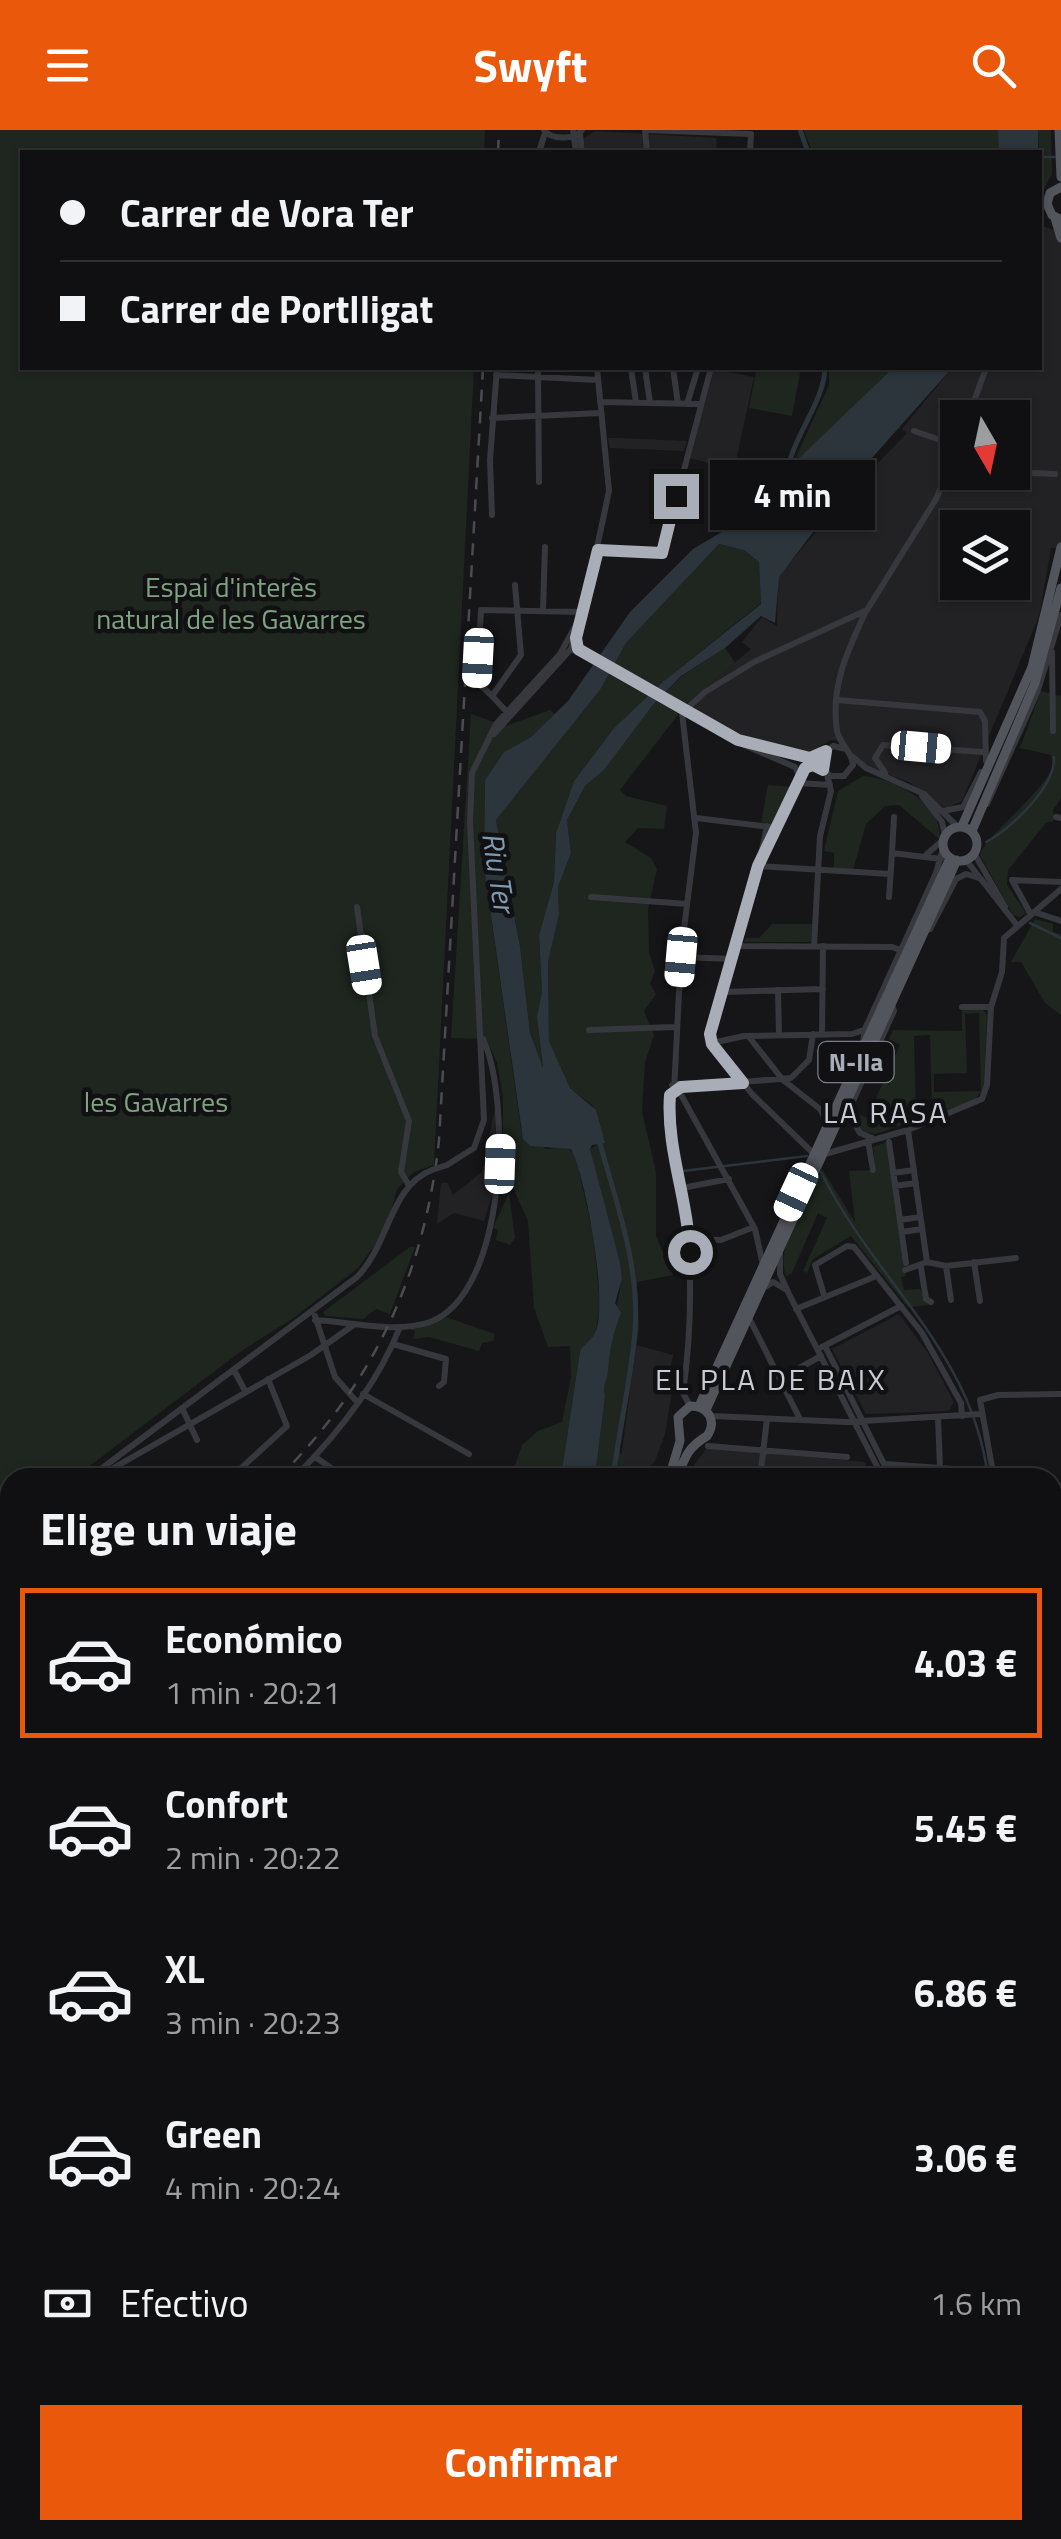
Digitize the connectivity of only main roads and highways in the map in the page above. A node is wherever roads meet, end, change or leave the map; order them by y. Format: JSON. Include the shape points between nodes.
{"nodes":[{"id":1,"x":1059,"y":130,"type":"edge"},
{"id":2,"x":1060,"y":146,"type":"edge"},
{"id":3,"x":1060,"y":162,"type":"edge"},
{"id":4,"x":1061,"y":177,"type":"edge"},
{"id":5,"x":1061,"y":186,"type":"edge"},
{"id":6,"x":1050,"y":216,"type":"edge"},
{"id":7,"x":1061,"y":238,"type":"edge"},
{"id":8,"x":1061,"y":547,"type":"edge"},
{"id":9,"x":1061,"y":588,"type":"edge"},
{"id":10,"x":976,"y":809,"type":"junction"},
{"id":11,"x":964,"y":828,"type":"junction"},
{"id":12,"x":958,"y":858,"type":"junction"},
{"id":13,"x":818,"y":1155,"type":"junction"},
{"id":14,"x":701,"y":1409,"type":"junction"},
{"id":15,"x":681,"y":1435,"type":"junction"},
{"id":16,"x":694,"y":1441,"type":"junction"},
{"id":17,"x":672,"y":1468,"type":"edge"},
{"id":18,"x":682,"y":1468,"type":"edge"}],
"edges":[{"from":1,"to":2,"type":"main road"},
{"from":2,"to":3,"type":"main road"},
{"from":3,"to":4,"type":"main road"},
{"from":5,"to":6,"type":"main road","via":[[1047,198]]},
{"from":6,"to":7,"type":"main road"},
{"from":8,"to":10,"type":"main road","via":[[1032,667]]},
{"from":9,"to":10,"type":"main road","via":[[1035,683]]},
{"from":10,"to":11,"type":"main road"},
{"from":11,"to":12,"type":"main road","number":"N-IIa","via":[[977,842]]},
{"from":11,"to":12,"type":"main road","via":[[944,841]]},
{"from":12,"to":13,"type":"main road","number":"N-IIa","via":[[864,1072]]},
{"from":12,"to":13,"type":"main road","number":"N-IIa","via":[[828,1122]]},
{"from":13,"to":14,"type":"main road","number":"N-IIa"},
{"from":13,"to":14,"type":"main road","number":"N-IIa"},
{"from":14,"to":15,"type":"main road","number":"N-IIa","via":[[678,1417]]},
{"from":14,"to":16,"type":"main road","number":"N-IIa","via":[[710,1432]]},
{"from":15,"to":16,"type":"main road"},
{"from":15,"to":17,"type":"main road","number":"N-IIa"},
{"from":16,"to":18,"type":"main road","number":"N-IIa"}]}
